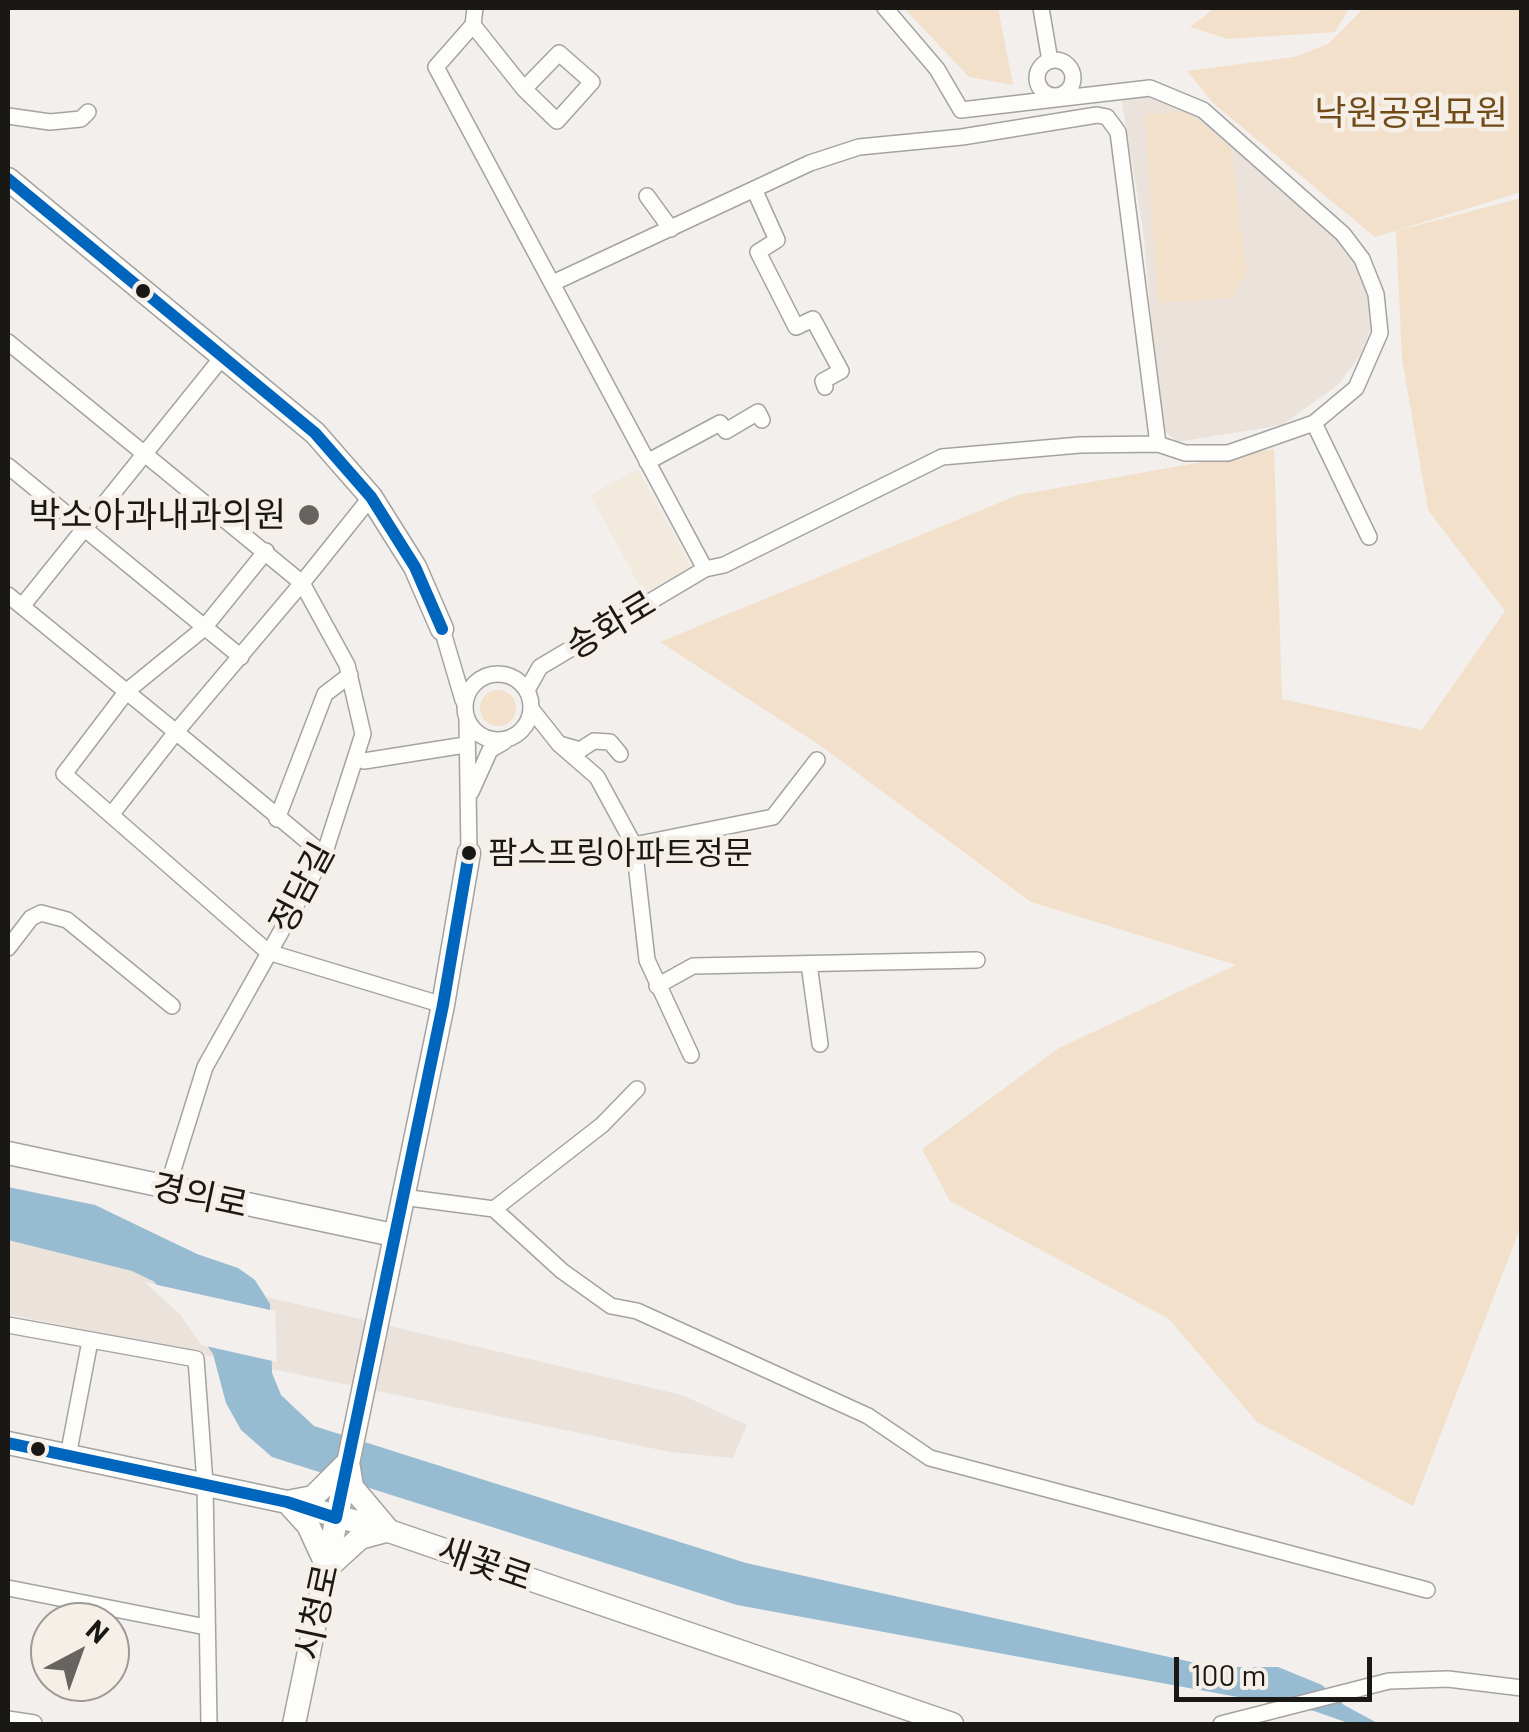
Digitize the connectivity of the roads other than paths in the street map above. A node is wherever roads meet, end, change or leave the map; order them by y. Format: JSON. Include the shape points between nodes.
{"nodes":[{"id":1,"x":475,"y":8,"type":"edge"},
{"id":2,"x":885,"y":8,"type":"edge"},
{"id":3,"x":1041,"y":8,"type":"edge"},
{"id":4,"x":473,"y":25,"type":"junction"},
{"id":5,"x":1050,"y":61,"type":"junction"},
{"id":6,"x":524,"y":89,"type":"junction"},
{"id":7,"x":1057,"y":96,"type":"junction"},
{"id":8,"x":962,"y":110,"type":"junction"},
{"id":9,"x":88,"y":112,"type":"dead end"},
{"id":10,"x":8,"y":116,"type":"edge"},
{"id":11,"x":962,"y":137,"type":"junction"},
{"id":12,"x":8,"y":179,"type":"edge"},
{"id":13,"x":754,"y":189,"type":"junction"},
{"id":14,"x":647,"y":196,"type":"dead end"},
{"id":15,"x":671,"y":229,"type":"junction"},
{"id":16,"x":554,"y":282,"type":"junction"},
{"id":17,"x":8,"y":342,"type":"edge"},
{"id":18,"x":224,"y":355,"type":"junction"},
{"id":19,"x":825,"y":387,"type":"dead end"},
{"id":20,"x":762,"y":420,"type":"dead end"},
{"id":21,"x":1314,"y":423,"type":"junction"},
{"id":22,"x":1158,"y":444,"type":"junction"},
{"id":23,"x":144,"y":452,"type":"junction"},
{"id":24,"x":648,"y":462,"type":"junction"},
{"id":25,"x":8,"y":466,"type":"edge"},
{"id":26,"x":371,"y":497,"type":"junction"},
{"id":27,"x":85,"y":530,"type":"junction"},
{"id":28,"x":1369,"y":537,"type":"dead end"},
{"id":29,"x":266,"y":551,"type":"junction"},
{"id":30,"x":705,"y":569,"type":"junction"},
{"id":31,"x":302,"y":583,"type":"junction"},
{"id":32,"x":8,"y":595,"type":"edge"},
{"id":33,"x":23,"y":604,"type":"junction"},
{"id":34,"x":204,"y":629,"type":"junction"},
{"id":35,"x":442,"y":629,"type":"joint"},
{"id":36,"x":240,"y":658,"type":"junction"},
{"id":37,"x":456,"y":664,"type":"junction"},
{"id":38,"x":540,"y":666,"type":"junction"},
{"id":39,"x":350,"y":675,"type":"junction"},
{"id":40,"x":481,"y":678,"type":"junction"},
{"id":41,"x":515,"y":678,"type":"junction"},
{"id":42,"x":127,"y":690,"type":"junction"},
{"id":43,"x":528,"y":690,"type":"junction"},
{"id":44,"x":532,"y":710,"type":"junction"},
{"id":45,"x":466,"y":714,"type":"junction"},
{"id":46,"x":176,"y":732,"type":"junction"},
{"id":47,"x":512,"y":738,"type":"junction"},
{"id":48,"x":558,"y":744,"type":"junction"},
{"id":49,"x":465,"y":746,"type":"junction"},
{"id":50,"x":620,"y":754,"type":"dead end"},
{"id":51,"x":356,"y":757,"type":"junction"},
{"id":52,"x":816,"y":760,"type":"dead end"},
{"id":53,"x":471,"y":792,"type":"junction"},
{"id":54,"x":111,"y":814,"type":"junction"},
{"id":55,"x":277,"y":819,"type":"junction"},
{"id":56,"x":634,"y":845,"type":"junction"},
{"id":57,"x":469,"y":853,"type":"joint"},
{"id":58,"x":324,"y":855,"type":"junction"},
{"id":59,"x":8,"y":948,"type":"edge"},
{"id":60,"x":268,"y":952,"type":"junction"},
{"id":61,"x":978,"y":960,"type":"dead end"},
{"id":62,"x":809,"y":964,"type":"junction"},
{"id":63,"x":657,"y":986,"type":"junction"},
{"id":64,"x":442,"y":1005,"type":"junction"},
{"id":65,"x":172,"y":1006,"type":"dead end"},
{"id":66,"x":820,"y":1044,"type":"dead end"},
{"id":67,"x":691,"y":1055,"type":"dead end"},
{"id":68,"x":637,"y":1088,"type":"dead end"},
{"id":69,"x":8,"y":1153,"type":"edge"},
{"id":70,"x":166,"y":1189,"type":"junction"},
{"id":71,"x":402,"y":1197,"type":"junction"},
{"id":72,"x":494,"y":1209,"type":"junction"},
{"id":73,"x":393,"y":1235,"type":"junction"},
{"id":74,"x":8,"y":1326,"type":"edge"},
{"id":75,"x":90,"y":1341,"type":"junction"},
{"id":76,"x":8,"y":1443,"type":"edge"},
{"id":77,"x":68,"y":1456,"type":"junction"},
{"id":78,"x":205,"y":1483,"type":"junction"},
{"id":79,"x":342,"y":1485,"type":"junction"},
{"id":80,"x":288,"y":1502,"type":"junction"},
{"id":81,"x":336,"y":1518,"type":"junction"},
{"id":82,"x":389,"y":1531,"type":"junction"},
{"id":83,"x":327,"y":1568,"type":"junction"},
{"id":84,"x":8,"y":1588,"type":"edge"},
{"id":85,"x":1427,"y":1590,"type":"dead end"},
{"id":86,"x":206,"y":1627,"type":"junction"},
{"id":87,"x":1522,"y":1688,"type":"edge"},
{"id":88,"x":8,"y":1719,"type":"edge"},
{"id":89,"x":38,"y":1724,"type":"edge"},
{"id":90,"x":209,"y":1724,"type":"edge"},
{"id":91,"x":294,"y":1724,"type":"edge"},
{"id":92,"x":952,"y":1724,"type":"edge"},
{"id":93,"x":1221,"y":1724,"type":"edge"}],
"edges":[{"from":1,"to":4,"type":"street"},
{"from":2,"to":8,"type":"street"},
{"from":3,"to":5,"type":"street"},
{"from":4,"to":6,"type":"street"},
{"from":4,"to":16,"type":"street","via":[[436,67]]},
{"from":5,"to":7,"type":"street","via":[[1038,82]]},
{"from":5,"to":7,"type":"street","via":[[1062,61],[1073,74],[1068,91]]},
{"from":6,"to":6,"type":"street","via":[[559,52],[592,82],[557,121]]},
{"from":7,"to":8,"type":"street","name":"송화로"},
{"from":7,"to":21,"type":"street","name":"송화로","via":[[1150,88],[1203,110],[1343,234],[1376,294],[1380,333],[1356,388]]},
{"from":8,"to":11,"type":"street"},
{"from":9,"to":10,"type":"street","via":[[50,122]]},
{"from":11,"to":13,"type":"street","via":[[875,142]]},
{"from":11,"to":22,"type":"street","via":[[1085,115],[1114,124]]},
{"from":12,"to":18,"type":"street"},
{"from":13,"to":15,"type":"street"},
{"from":13,"to":19,"type":"street","via":[[777,240],[758,252],[796,328],[814,319],[841,371],[823,381]]},
{"from":14,"to":15,"type":"street"},
{"from":15,"to":16,"type":"street"},
{"from":16,"to":24,"type":"street"},
{"from":17,"to":23,"type":"street","name":"정담길"},
{"from":18,"to":23,"type":"street"},
{"from":18,"to":26,"type":"street","via":[[315,433]]},
{"from":20,"to":24,"type":"street","via":[[758,412],[726,431],[720,423]]},
{"from":21,"to":22,"type":"street","name":"송화로","via":[[1228,454],[1185,453]]},
{"from":21,"to":28,"type":"street"},
{"from":22,"to":30,"type":"street","name":"송화로","via":[[942,457]]},
{"from":23,"to":27,"type":"street"},
{"from":23,"to":29,"type":"street","name":"정담길"},
{"from":24,"to":30,"type":"street"},
{"from":25,"to":27,"type":"street"},
{"from":26,"to":31,"type":"street"},
{"from":26,"to":35,"type":"street","via":[[415,567]]},
{"from":27,"to":33,"type":"street"},
{"from":27,"to":34,"type":"street"},
{"from":29,"to":31,"type":"street","name":"정담길"},
{"from":29,"to":34,"type":"street"},
{"from":30,"to":38,"type":"street","name":"송화로"},
{"from":31,"to":36,"type":"street"},
{"from":31,"to":39,"type":"street","name":"정담길"},
{"from":32,"to":33,"type":"street"},
{"from":33,"to":42,"type":"street"},
{"from":34,"to":36,"type":"street"},
{"from":34,"to":42,"type":"street"},
{"from":35,"to":37,"type":"street"},
{"from":36,"to":46,"type":"street"},
{"from":37,"to":40,"type":"street"},
{"from":37,"to":45,"type":"street"},
{"from":38,"to":41,"type":"street"},
{"from":38,"to":43,"type":"street","name":"송화로"},
{"from":39,"to":51,"type":"street","name":"정담길","via":[[362,734]]},
{"from":39,"to":55,"type":"street","via":[[325,694]]},
{"from":40,"to":41,"type":"street"},
{"from":40,"to":45,"type":"street","via":[[468,691]]},
{"from":41,"to":43,"type":"street"},
{"from":42,"to":46,"type":"street"},
{"from":42,"to":54,"type":"street","via":[[64,774]]},
{"from":43,"to":44,"type":"street"},
{"from":44,"to":47,"type":"street"},
{"from":44,"to":48,"type":"street"},
{"from":45,"to":47,"type":"street","via":[[491,740]]},
{"from":45,"to":49,"type":"street"},
{"from":46,"to":54,"type":"street"},
{"from":46,"to":55,"type":"street"},
{"from":47,"to":53,"type":"street","via":[[490,750]]},
{"from":48,"to":50,"type":"street","via":[[580,750],[594,741],[610,742]]},
{"from":48,"to":56,"type":"street","via":[[597,778]]},
{"from":49,"to":51,"type":"street"},
{"from":49,"to":53,"type":"street"},
{"from":51,"to":58,"type":"street","name":"정담길"},
{"from":52,"to":56,"type":"street","via":[[773,817]]},
{"from":53,"to":57,"type":"street"},
{"from":54,"to":60,"type":"street"},
{"from":55,"to":58,"type":"street"},
{"from":56,"to":63,"type":"street","via":[[647,960]]},
{"from":57,"to":64,"type":"street","name":"시청로"},
{"from":58,"to":60,"type":"street","name":"정담길"},
{"from":59,"to":65,"type":"street","via":[[41,912],[67,920]]},
{"from":60,"to":64,"type":"street"},
{"from":60,"to":70,"type":"street","name":"정담길","via":[[206,1067]]},
{"from":61,"to":62,"type":"street"},
{"from":62,"to":63,"type":"street","via":[[692,966]]},
{"from":62,"to":66,"type":"street"},
{"from":63,"to":67,"type":"street"},
{"from":64,"to":71,"type":"street","name":"시청로"},
{"from":68,"to":72,"type":"street","via":[[602,1125]]},
{"from":69,"to":70,"type":"street","name":"경의로"},
{"from":70,"to":73,"type":"street","name":"경의로"},
{"from":71,"to":72,"type":"street"},
{"from":71,"to":73,"type":"street","name":"시청로"},
{"from":72,"to":85,"type":"street","via":[[562,1272],[621,1312],[638,1311],[868,1416],[930,1458]]},
{"from":73,"to":79,"type":"street","name":"시청로"},
{"from":74,"to":75,"type":"street"},
{"from":75,"to":77,"type":"street"},
{"from":75,"to":78,"type":"street","via":[[196,1359]]},
{"from":76,"to":77,"type":"street","name":"새꽃로"},
{"from":77,"to":78,"type":"street","name":"새꽃로"},
{"from":78,"to":80,"type":"street","name":"새꽃로"},
{"from":78,"to":86,"type":"street"},
{"from":79,"to":80,"type":"street"},
{"from":79,"to":81,"type":"street","name":"시청로"},
{"from":79,"to":82,"type":"street"},
{"from":80,"to":81,"type":"street","name":"새꽃로"},
{"from":80,"to":83,"type":"street","via":[[308,1524]]},
{"from":81,"to":82,"type":"street","name":"새꽃로"},
{"from":81,"to":83,"type":"street","name":"시청로"},
{"from":82,"to":83,"type":"street","via":[[360,1538]]},
{"from":82,"to":92,"type":"street","name":"새꽃로"},
{"from":83,"to":91,"type":"street","name":"시청로"},
{"from":84,"to":86,"type":"street"},
{"from":86,"to":90,"type":"street"},
{"from":87,"to":93,"type":"street","via":[[1448,1679],[1388,1681]]},
{"from":88,"to":89,"type":"street"}]}
